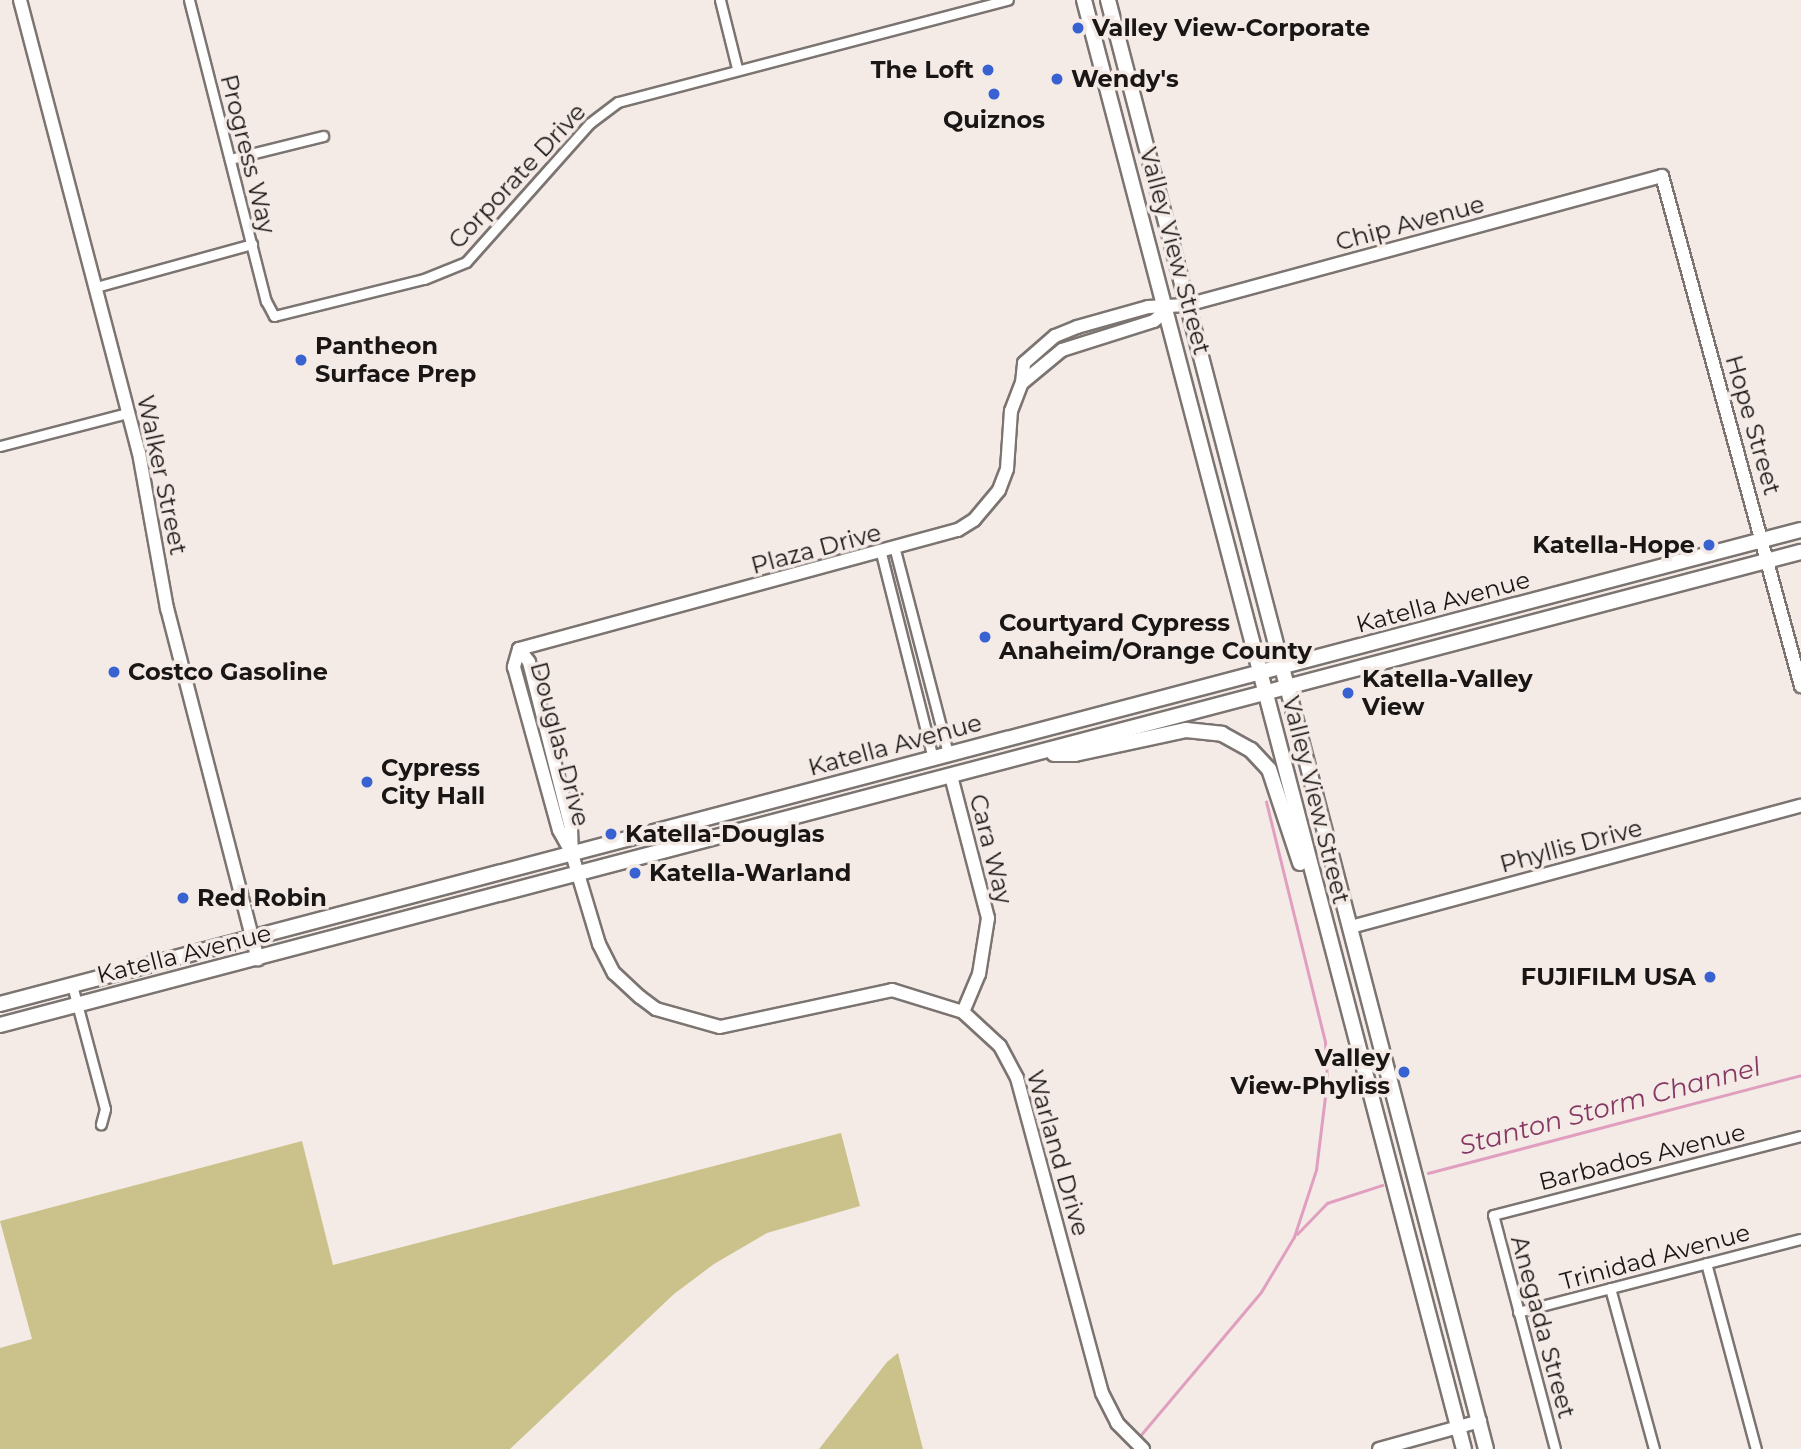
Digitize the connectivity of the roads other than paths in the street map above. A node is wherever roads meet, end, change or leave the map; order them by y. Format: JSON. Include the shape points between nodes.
{"nodes":[{"id":1,"x":20,"y":0,"type":"edge"},
{"id":2,"x":189,"y":0,"type":"edge"},
{"id":3,"x":720,"y":0,"type":"edge"},
{"id":4,"x":1008,"y":0,"type":"edge"},
{"id":5,"x":1084,"y":0,"type":"edge"},
{"id":6,"x":1108,"y":0,"type":"edge"},
{"id":7,"x":737,"y":68,"type":"junction"},
{"id":8,"x":323,"y":136,"type":"dead end"},
{"id":9,"x":230,"y":159,"type":"junction"},
{"id":10,"x":1662,"y":176,"type":"joint"},
{"id":11,"x":252,"y":244,"type":"junction"},
{"id":12,"x":96,"y":287,"type":"junction"},
{"id":13,"x":1187,"y":305,"type":"junction"},
{"id":14,"x":1168,"y":309,"type":"junction"},
{"id":15,"x":274,"y":316,"type":"joint"},
{"id":16,"x":128,"y":413,"type":"junction"},
{"id":17,"x":0,"y":446,"type":"edge"},
{"id":18,"x":1801,"y":530,"type":"edge"},
{"id":19,"x":1763,"y":540,"type":"junction"},
{"id":20,"x":895,"y":550,"type":"junction"},
{"id":21,"x":1801,"y":552,"type":"edge"},
{"id":22,"x":881,"y":553,"type":"junction"},
{"id":23,"x":1769,"y":561,"type":"junction"},
{"id":24,"x":519,"y":649,"type":"joint"},
{"id":25,"x":1283,"y":668,"type":"junction"},
{"id":26,"x":1260,"y":674,"type":"junction"},
{"id":27,"x":1801,"y":686,"type":"edge"},
{"id":28,"x":1289,"y":689,"type":"junction"},
{"id":29,"x":1265,"y":694,"type":"junction"},
{"id":30,"x":976,"y":747,"type":"junction"},
{"id":31,"x":948,"y":754,"type":"junction"},
{"id":32,"x":1039,"y":754,"type":"junction"},
{"id":33,"x":933,"y":758,"type":"junction"},
{"id":34,"x":951,"y":776,"type":"junction"},
{"id":35,"x":929,"y":782,"type":"junction"},
{"id":36,"x":1801,"y":806,"type":"edge"},
{"id":37,"x":572,"y":853,"type":"junction"},
{"id":38,"x":577,"y":874,"type":"junction"},
{"id":39,"x":1324,"y":923,"type":"junction"},
{"id":40,"x":1352,"y":927,"type":"junction"},
{"id":41,"x":253,"y":938,"type":"junction"},
{"id":42,"x":258,"y":959,"type":"junction"},
{"id":43,"x":72,"y":985,"type":"junction"},
{"id":44,"x":0,"y":1004,"type":"edge"},
{"id":45,"x":78,"y":1006,"type":"junction"},
{"id":46,"x":963,"y":1012,"type":"junction"},
{"id":47,"x":0,"y":1025,"type":"edge"},
{"id":48,"x":101,"y":1124,"type":"dead end"},
{"id":49,"x":1801,"y":1136,"type":"edge"},
{"id":50,"x":1493,"y":1215,"type":"joint"},
{"id":51,"x":1801,"y":1238,"type":"edge"},
{"id":52,"x":1706,"y":1263,"type":"junction"},
{"id":53,"x":1610,"y":1288,"type":"junction"},
{"id":54,"x":1518,"y":1312,"type":"junction"},
{"id":55,"x":1480,"y":1421,"type":"junction"},
{"id":56,"x":1459,"y":1427,"type":"junction"},
{"id":57,"x":1143,"y":1448,"type":"edge"},
{"id":58,"x":1379,"y":1449,"type":"edge"},
{"id":59,"x":1464,"y":1449,"type":"edge"},
{"id":60,"x":1486,"y":1449,"type":"edge"},
{"id":61,"x":1555,"y":1449,"type":"edge"},
{"id":62,"x":1654,"y":1449,"type":"edge"},
{"id":63,"x":1756,"y":1449,"type":"edge"}],
"edges":[{"from":1,"to":12,"type":"street","name":"Walker Street"},
{"from":2,"to":9,"type":"street","name":"Progress Way"},
{"from":3,"to":7,"type":"street"},
{"from":4,"to":7,"type":"street"},
{"from":5,"to":14,"type":"main road","name":"Valley View Street"},
{"from":6,"to":13,"type":"main road","name":"Valley View Street"},
{"from":7,"to":15,"type":"street","name":"Corporate Drive","via":[[618,102],[574,140],[483,247],[444,274]]},
{"from":8,"to":9,"type":"street"},
{"from":9,"to":11,"type":"street","name":"Progress Way"},
{"from":10,"to":13,"type":"street","name":"Chip Avenue"},
{"from":10,"to":19,"type":"street","name":"Hope Street"},
{"from":11,"to":12,"type":"street"},
{"from":11,"to":15,"type":"street","name":"Progress Way"},
{"from":12,"to":16,"type":"street","name":"Walker Street"},
{"from":13,"to":14,"type":"street","name":"Chip Avenue"},
{"from":13,"to":25,"type":"main road","name":"Valley View Street"},
{"from":14,"to":20,"type":"street","name":"Plaza Drive","via":[[1148,307],[1055,336],[1024,363],[1011,411],[1007,469],[987,507],[958,530]]},
{"from":14,"to":26,"type":"main road","name":"Valley View Street"},
{"from":16,"to":17,"type":"street"},
{"from":16,"to":41,"type":"street","name":"Walker Street","via":[[167,608]]},
{"from":18,"to":19,"type":"main road","name":"Katella Avenue"},
{"from":19,"to":23,"type":"street","name":"Hope Street"},
{"from":19,"to":25,"type":"main road","name":"Katella Avenue"},
{"from":20,"to":22,"type":"street","name":"Plaza Drive"},
{"from":20,"to":31,"type":"street"},
{"from":21,"to":23,"type":"main road","name":"Katella Avenue"},
{"from":22,"to":24,"type":"street","name":"Plaza Drive"},
{"from":22,"to":33,"type":"street"},
{"from":23,"to":27,"type":"street","name":"Hope Street"},
{"from":23,"to":28,"type":"main road","name":"Katella Avenue"},
{"from":24,"to":37,"type":"street","name":"Douglas Drive","via":[[529,662],[535,684],[571,828]]},
{"from":25,"to":26,"type":"main road","name":"Katella Avenue"},
{"from":25,"to":28,"type":"main road","name":"Valley View Street"},
{"from":26,"to":29,"type":"main road","name":"Valley View Street"},
{"from":26,"to":30,"type":"main road","name":"Katella Avenue"},
{"from":28,"to":29,"type":"main road","name":"Katella Avenue"},
{"from":28,"to":40,"type":"main road","name":"Valley View Street"},
{"from":29,"to":32,"type":"main road","name":"Katella Avenue"},
{"from":29,"to":39,"type":"main road","name":"Valley View Street"},
{"from":30,"to":31,"type":"main road","name":"Katella Avenue"},
{"from":30,"to":34,"type":"main road"},
{"from":31,"to":33,"type":"main road","name":"Katella Avenue"},
{"from":31,"to":35,"type":"main road","via":[[947,764]]},
{"from":32,"to":34,"type":"main road","name":"Katella Avenue"},
{"from":32,"to":39,"type":"main road","via":[[1075,754],[1186,730],[1211,731],[1238,741],[1261,759],[1275,780],[1313,908]]},
{"from":33,"to":37,"type":"main road","name":"Katella Avenue"},
{"from":34,"to":35,"type":"main road","name":"Katella Avenue"},
{"from":34,"to":46,"type":"street","name":"Cara Way","via":[[988,918],[979,974]]},
{"from":35,"to":38,"type":"main road","name":"Katella Avenue"},
{"from":36,"to":40,"type":"street","name":"Phyllis Drive"},
{"from":37,"to":38,"type":"street","name":"Douglas Drive"},
{"from":37,"to":41,"type":"main road","name":"Katella Avenue"},
{"from":38,"to":42,"type":"main road","name":"Katella Avenue"},
{"from":38,"to":46,"type":"street","name":"Warland Drive","via":[[599,944],[614,973],[656,1009],[720,1027],[892,990]]},
{"from":39,"to":56,"type":"main road","name":"Valley View Street"},
{"from":40,"to":55,"type":"main road","name":"Valley View Street"},
{"from":41,"to":42,"type":"street","name":"Walker Street"},
{"from":41,"to":43,"type":"main road","name":"Katella Avenue"},
{"from":42,"to":45,"type":"main road","name":"Katella Avenue"},
{"from":43,"to":44,"type":"main road","name":"Katella Avenue"},
{"from":43,"to":45,"type":"street"},
{"from":45,"to":47,"type":"main road","name":"Katella Avenue"},
{"from":45,"to":48,"type":"street","via":[[105,1109]]},
{"from":46,"to":57,"type":"street","name":"Warland Drive","via":[[1000,1046],[1017,1077],[1102,1393],[1130,1437]]},
{"from":49,"to":50,"type":"street","name":"Barbados Avenue"},
{"from":50,"to":54,"type":"street","name":"Anegada Street"},
{"from":51,"to":52,"type":"street","name":"Trinidad Avenue"},
{"from":52,"to":53,"type":"street","name":"Trinidad Avenue"},
{"from":52,"to":63,"type":"street"},
{"from":53,"to":54,"type":"street","name":"Trinidad Avenue"},
{"from":53,"to":62,"type":"street"},
{"from":54,"to":61,"type":"street","name":"Anegada Street"},
{"from":55,"to":56,"type":"street"},
{"from":55,"to":60,"type":"main road","name":"Valley View Street"},
{"from":56,"to":58,"type":"street"},
{"from":56,"to":59,"type":"main road","name":"Valley View Street"}]}
